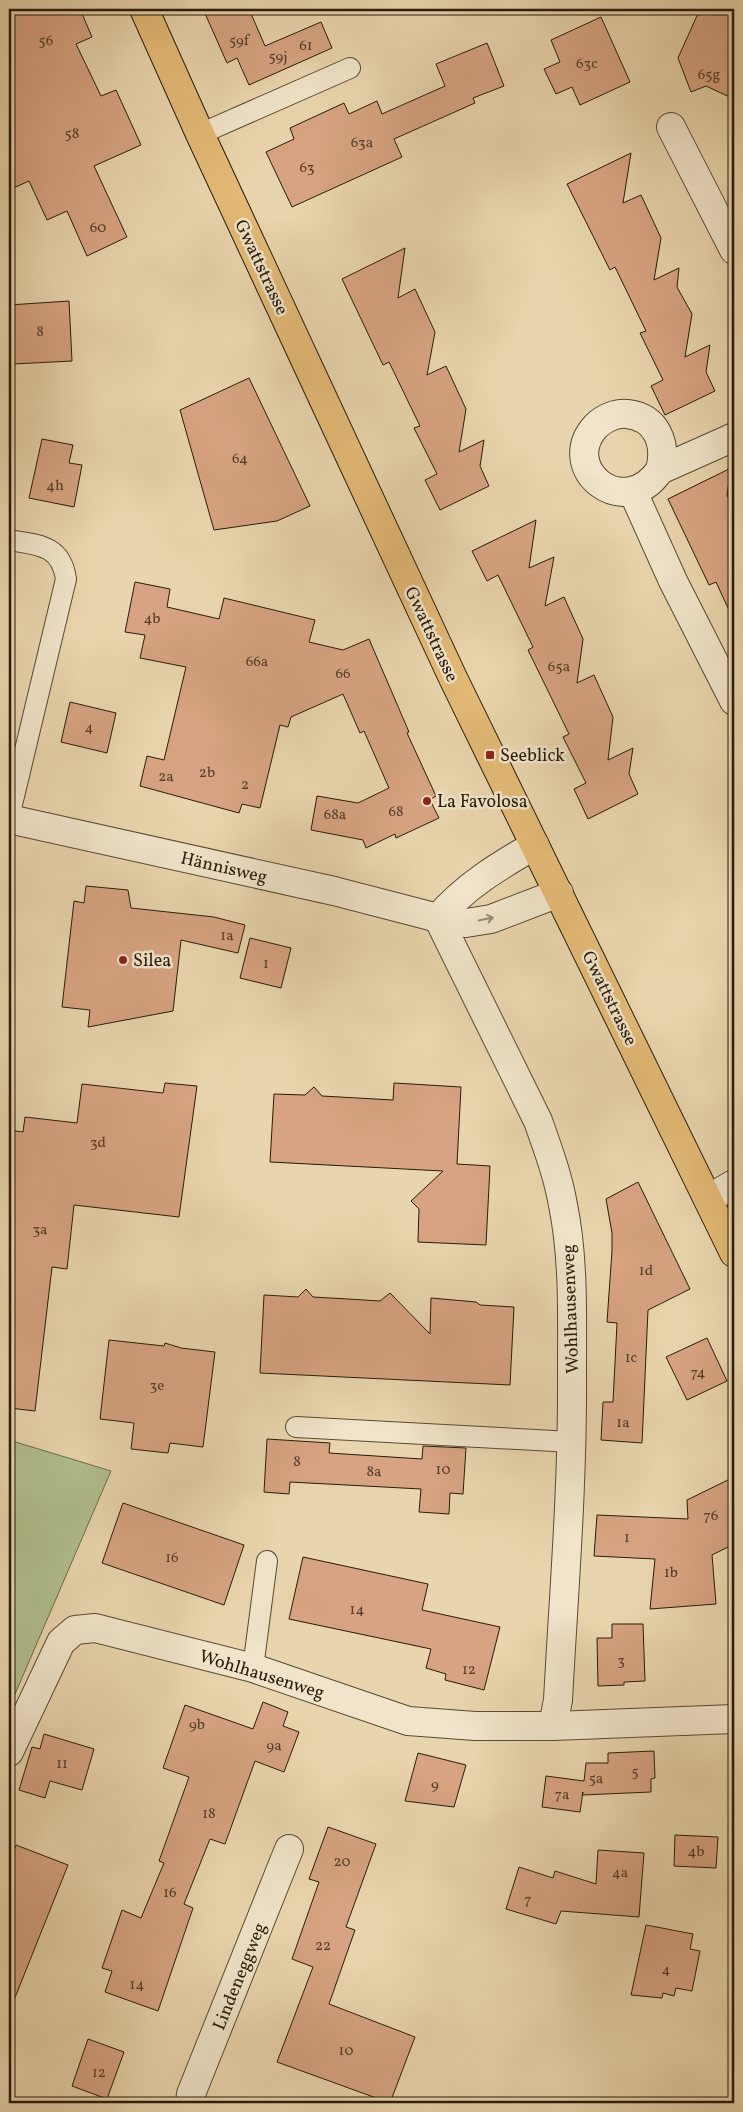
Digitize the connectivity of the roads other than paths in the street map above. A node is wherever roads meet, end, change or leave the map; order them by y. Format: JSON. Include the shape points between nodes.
{"nodes":[{"id":1,"x":144,"y":9,"type":"edge"},
{"id":2,"x":350,"y":68,"type":"dead end"},
{"id":3,"x":671,"y":127,"type":"dead end"},
{"id":4,"x":200,"y":134,"type":"junction"},
{"id":5,"x":734,"y":250,"type":"edge"},
{"id":6,"x":734,"y":437,"type":"edge"},
{"id":7,"x":660,"y":470,"type":"junction"},
{"id":8,"x":633,"y":492,"type":"junction"},
{"id":9,"x":9,"y":540,"type":"edge"},
{"id":10,"x":734,"y":702,"type":"edge"},
{"id":11,"x":9,"y":818,"type":"edge"},
{"id":12,"x":535,"y":845,"type":"junction"},
{"id":13,"x":559,"y":893,"type":"junction"},
{"id":14,"x":438,"y":918,"type":"junction"},
{"id":15,"x":734,"y":1184,"type":"edge"},
{"id":16,"x":708,"y":1199,"type":"junction"},
{"id":17,"x":734,"y":1253,"type":"edge"},
{"id":18,"x":296,"y":1427,"type":"dead end"},
{"id":19,"x":572,"y":1442,"type":"junction"},
{"id":20,"x":267,"y":1561,"type":"dead end"},
{"id":21,"x":253,"y":1668,"type":"junction"},
{"id":22,"x":734,"y":1719,"type":"edge"},
{"id":23,"x":553,"y":1726,"type":"junction"},
{"id":24,"x":9,"y":1752,"type":"edge"},
{"id":25,"x":290,"y":1849,"type":"dead end"},
{"id":26,"x":190,"y":2103,"type":"edge"}],
"edges":[{"from":1,"to":4,"type":"main road","name":"Gwattstrasse"},
{"from":2,"to":4,"type":"lane"},
{"from":3,"to":5,"type":"street"},
{"from":4,"to":12,"type":"main road","name":"Gwattstrasse","via":[[453,678]]},
{"from":6,"to":7,"type":"street"},
{"from":7,"to":8,"type":"street","via":[[644,488]]},
{"from":7,"to":8,"type":"street","via":[[663,444],[649,422],[624,414],[600,422],[590,432],[586,445],[584,458],[588,471],[607,489],[619,493]]},
{"from":8,"to":10,"type":"street","via":[[673,581]]},
{"from":9,"to":11,"type":"lane","via":[[50,549],[65,567],[66,579]]},
{"from":11,"to":14,"type":"street","name":"Hännisweg"},
{"from":12,"to":13,"type":"main road","name":"Gwattstrasse"},
{"from":12,"to":14,"type":"street","via":[[473,884],[455,898]]},
{"from":14,"to":13,"type":"street","name":"Hännisweg","one_way":true,"via":[[466,923],[491,919]]},
{"from":13,"to":16,"type":"main road","name":"Gwattstrasse"},
{"from":14,"to":19,"type":"street","name":"Wohlhausenweg","via":[[538,1121],[558,1182],[568,1236],[572,1312]]},
{"from":15,"to":16,"type":"street"},
{"from":16,"to":17,"type":"main road","name":"Gwattstrasse"},
{"from":18,"to":19,"type":"lane"},
{"from":19,"to":23,"type":"street","name":"Wohlhausenweg","via":[[558,1700]]},
{"from":20,"to":21,"type":"lane"},
{"from":21,"to":23,"type":"street","name":"Wohlhausenweg","via":[[408,1720],[475,1726]]},
{"from":21,"to":24,"type":"street","name":"Wohlhausenweg","via":[[95,1628],[75,1630],[61,1642]]},
{"from":22,"to":23,"type":"street","name":"Wohlhausenweg"},
{"from":25,"to":26,"type":"street","name":"Lindeneggweg"}]}
